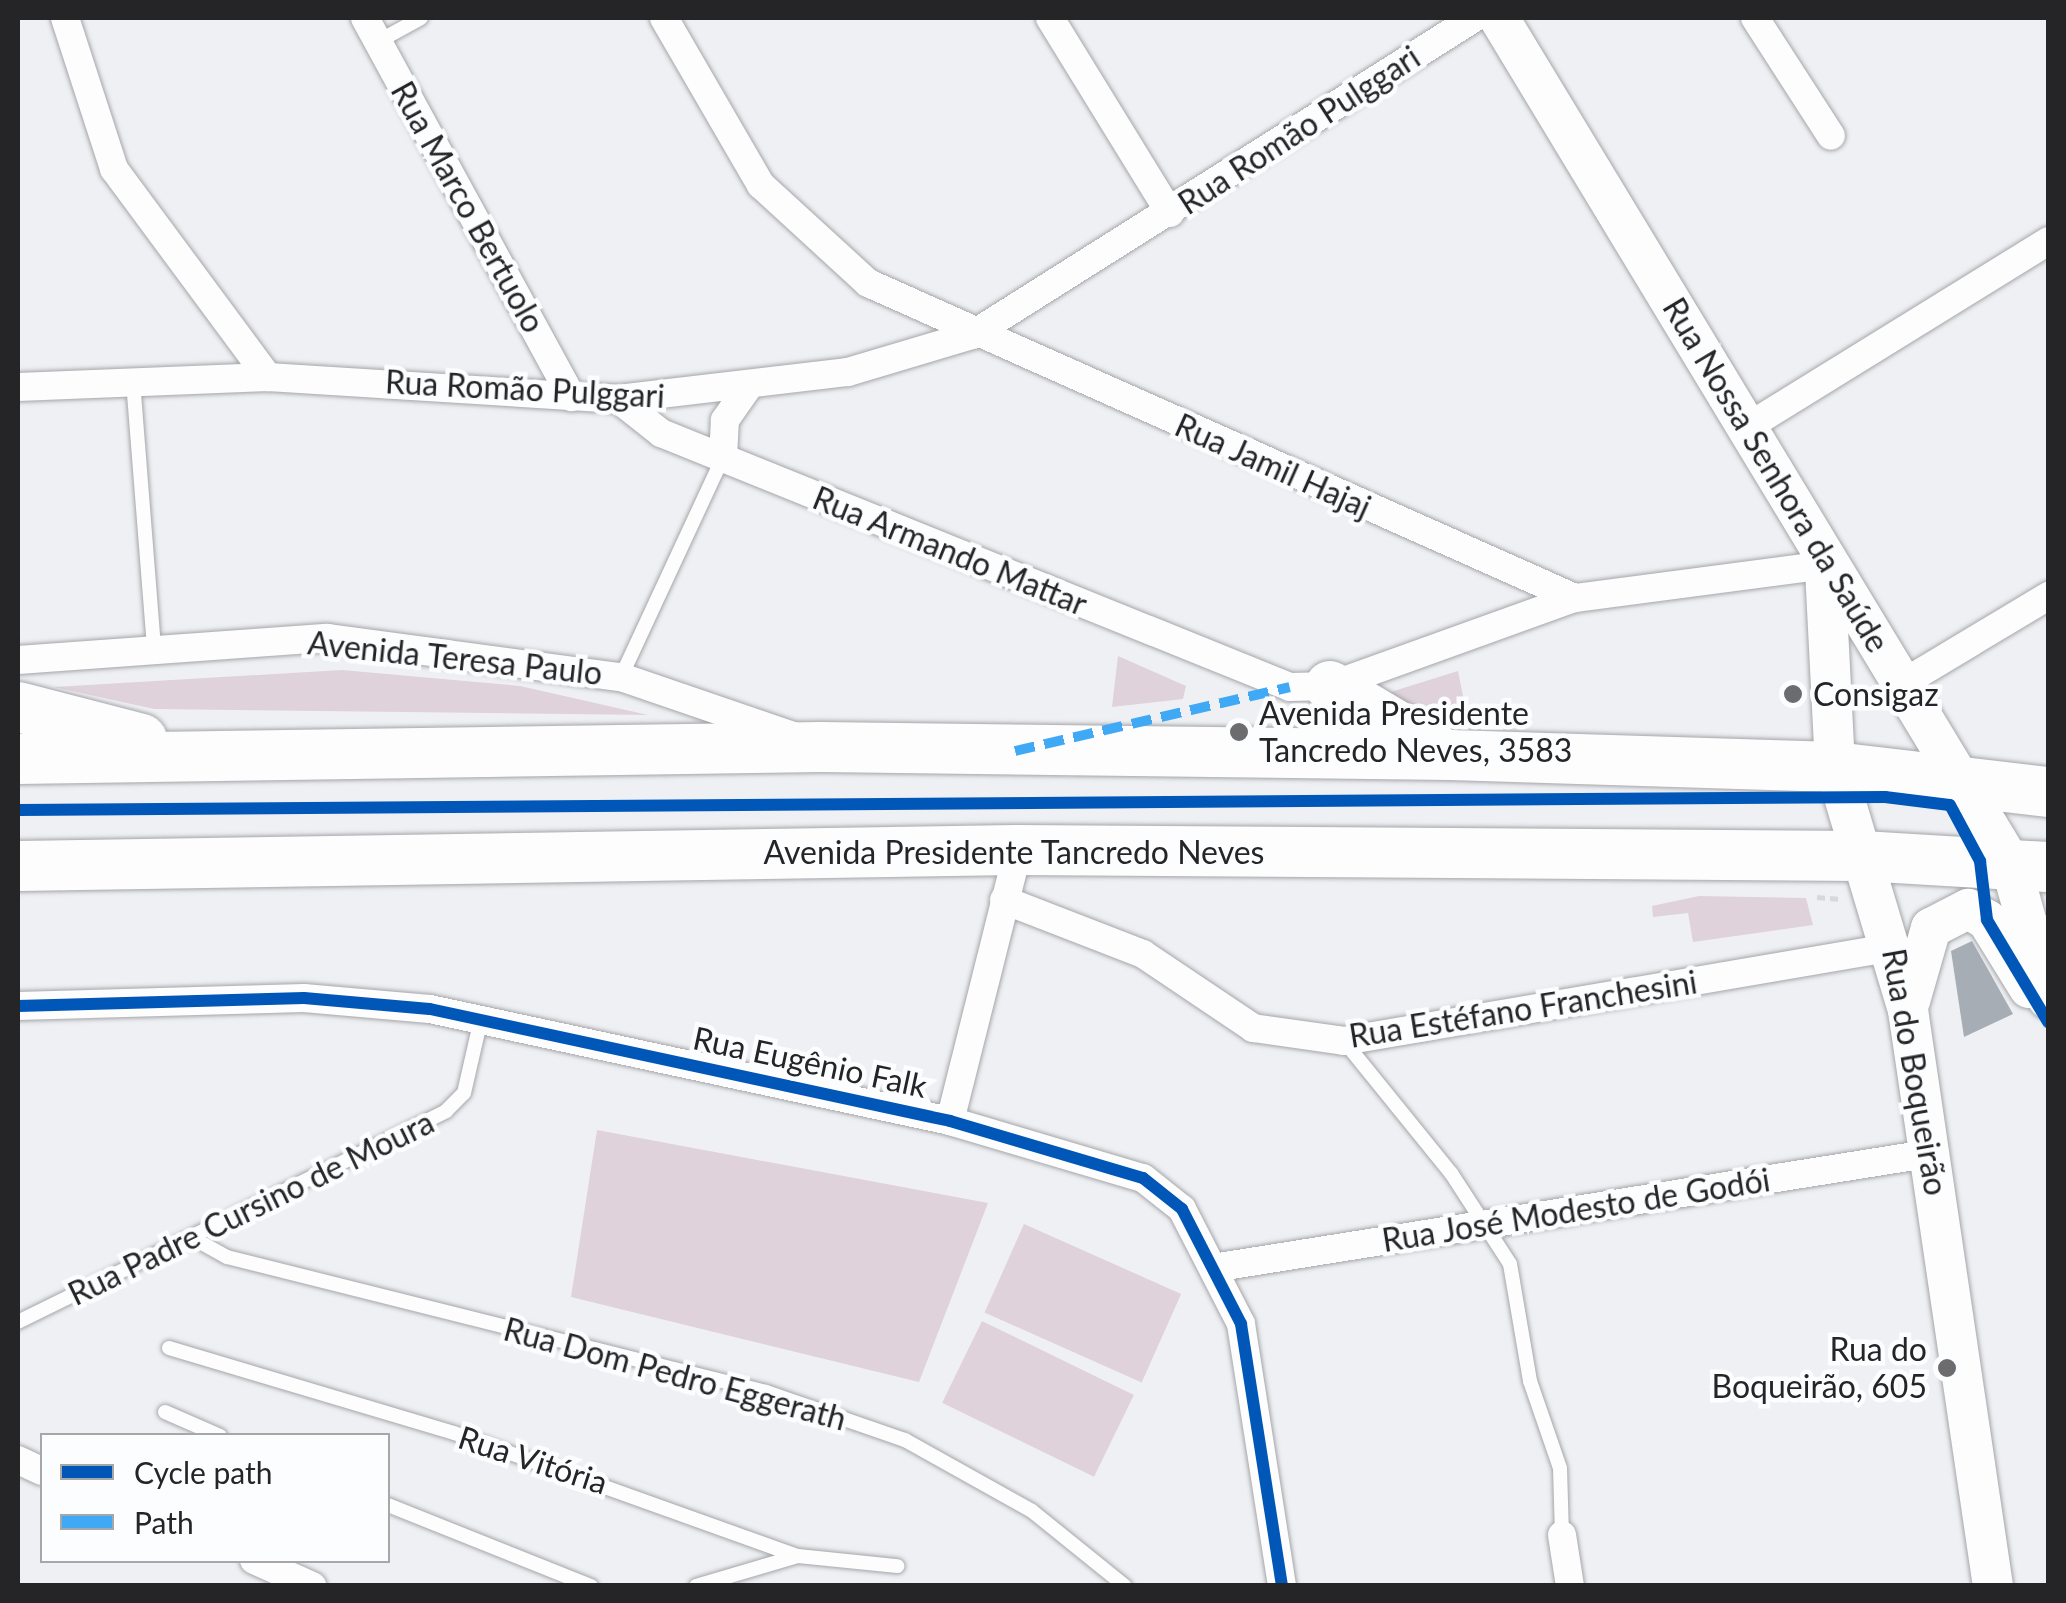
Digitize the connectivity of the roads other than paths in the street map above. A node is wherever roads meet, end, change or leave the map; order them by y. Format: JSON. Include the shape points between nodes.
{"nodes":[{"id":1,"x":65,"y":18,"type":"edge"},
{"id":2,"x":421,"y":18,"type":"edge"},
{"id":3,"x":664,"y":18,"type":"edge"},
{"id":4,"x":1050,"y":18,"type":"edge"},
{"id":5,"x":1474,"y":18,"type":"edge"},
{"id":6,"x":1499,"y":18,"type":"edge"},
{"id":7,"x":1755,"y":18,"type":"edge"},
{"id":8,"x":371,"y":30,"type":"edge"},
{"id":9,"x":1832,"y":136,"type":"dead end"},
{"id":10,"x":1170,"y":213,"type":"junction"},
{"id":11,"x":2048,"y":241,"type":"edge"},
{"id":12,"x":972,"y":335,"type":"junction"},
{"id":13,"x":268,"y":377,"type":"junction"},
{"id":14,"x":133,"y":381,"type":"junction"},
{"id":15,"x":18,"y":387,"type":"edge"},
{"id":16,"x":746,"y":390,"type":"junction"},
{"id":17,"x":572,"y":397,"type":"junction"},
{"id":18,"x":618,"y":399,"type":"junction"},
{"id":19,"x":1749,"y":426,"type":"junction"},
{"id":20,"x":722,"y":457,"type":"junction"},
{"id":21,"x":1825,"y":565,"type":"junction"},
{"id":22,"x":2048,"y":596,"type":"edge"},
{"id":23,"x":1575,"y":598,"type":"junction"},
{"id":24,"x":154,"y":650,"type":"junction"},
{"id":25,"x":18,"y":660,"type":"edge"},
{"id":26,"x":621,"y":677,"type":"junction"},
{"id":27,"x":1900,"y":684,"type":"junction"},
{"id":28,"x":1310,"y":686,"type":"junction"},
{"id":29,"x":18,"y":707,"type":"edge"},
{"id":30,"x":821,"y":747,"type":"junction"},
{"id":31,"x":200,"y":754,"type":"junction"},
{"id":32,"x":1450,"y":754,"type":"junction"},
{"id":33,"x":18,"y":760,"type":"edge"},
{"id":34,"x":1835,"y":767,"type":"junction"},
{"id":35,"x":1965,"y":783,"type":"junction"},
{"id":36,"x":2048,"y":792,"type":"edge"},
{"id":37,"x":1018,"y":850,"type":"junction"},
{"id":38,"x":1862,"y":856,"type":"junction"},
{"id":39,"x":2029,"y":864,"type":"edge"},
{"id":40,"x":18,"y":866,"type":"edge"},
{"id":41,"x":1004,"y":900,"type":"junction"},
{"id":42,"x":1894,"y":947,"type":"junction"},
{"id":43,"x":2044,"y":966,"type":"edge"},
{"id":44,"x":18,"y":1006,"type":"edge"},
{"id":45,"x":1908,"y":1010,"type":"junction"},
{"id":46,"x":482,"y":1018,"type":"junction"},
{"id":47,"x":2048,"y":1022,"type":"edge"},
{"id":48,"x":1344,"y":1040,"type":"junction"},
{"id":49,"x":950,"y":1120,"type":"junction"},
{"id":50,"x":1933,"y":1153,"type":"junction"},
{"id":51,"x":1487,"y":1225,"type":"junction"},
{"id":52,"x":191,"y":1237,"type":"junction"},
{"id":53,"x":1218,"y":1267,"type":"junction"},
{"id":54,"x":18,"y":1322,"type":"edge"},
{"id":55,"x":169,"y":1348,"type":"dead end"},
{"id":56,"x":165,"y":1412,"type":"dead end"},
{"id":57,"x":213,"y":1433,"type":"edge"},
{"id":58,"x":390,"y":1507,"type":"edge"},
{"id":59,"x":1562,"y":1534,"type":"joint"},
{"id":60,"x":798,"y":1556,"type":"junction"},
{"id":61,"x":261,"y":1563,"type":"edge"},
{"id":62,"x":897,"y":1566,"type":"dead end"},
{"id":63,"x":312,"y":1586,"type":"edge"},
{"id":64,"x":591,"y":1586,"type":"edge"},
{"id":65,"x":696,"y":1586,"type":"edge"},
{"id":66,"x":1125,"y":1586,"type":"edge"},
{"id":67,"x":1282,"y":1586,"type":"edge"},
{"id":68,"x":1570,"y":1586,"type":"edge"},
{"id":69,"x":1993,"y":1586,"type":"edge"}],
"edges":[{"from":1,"to":13,"type":"street","via":[[114,169]]},
{"from":2,"to":8,"type":"lane"},
{"from":3,"to":12,"type":"street","name":"Rua Jamil Hajaj","via":[[775,199],[868,282]]},
{"from":4,"to":10,"type":"street"},
{"from":5,"to":10,"type":"street","name":"Rua Romão Pulggari"},
{"from":6,"to":19,"type":"main road","name":"Rua Nossa Senhora da Saúde"},
{"from":7,"to":9,"type":"street"},
{"from":8,"to":17,"type":"street","name":"Rua Marco Bertuolo"},
{"from":10,"to":12,"type":"street","name":"Rua Romão Pulggari"},
{"from":11,"to":19,"type":"street"},
{"from":12,"to":16,"type":"street","name":"Rua Romão Pulggari"},
{"from":12,"to":23,"type":"street","name":"Rua Jamil Hajaj"},
{"from":13,"to":14,"type":"street","name":"Rua Romão Pulggari"},
{"from":13,"to":17,"type":"street","name":"Rua Romão Pulggari"},
{"from":14,"to":15,"type":"street","name":"Rua Romão Pulggari"},
{"from":14,"to":24,"type":"lane"},
{"from":16,"to":18,"type":"street","name":"Rua Romão Pulggari"},
{"from":16,"to":20,"type":"street","via":[[725,420]]},
{"from":17,"to":18,"type":"street","name":"Rua Romão Pulggari"},
{"from":18,"to":20,"type":"street","name":"Rua Armando Mattar","via":[[661,433]]},
{"from":19,"to":21,"type":"main road","name":"Rua Nossa Senhora da Saúde"},
{"from":20,"to":26,"type":"lane"},
{"from":20,"to":28,"type":"street","name":"Rua Armando Mattar"},
{"from":21,"to":23,"type":"street"},
{"from":21,"to":27,"type":"main road","name":"Rua Nossa Senhora da Saúde"},
{"from":21,"to":34,"type":"main road","name":"Rua do Boqueirão"},
{"from":22,"to":27,"type":"street"},
{"from":23,"to":28,"type":"street"},
{"from":24,"to":25,"type":"street","name":"Avenida Teresa Paulo"},
{"from":24,"to":26,"type":"street","name":"Avenida Teresa Paulo","via":[[328,638]]},
{"from":26,"to":30,"type":"street","name":"Avenida Teresa Paulo"},
{"from":27,"to":35,"type":"main road","name":"Rua Nossa Senhora da Saúde"},
{"from":28,"to":32,"type":"highway"},
{"from":29,"to":31,"type":"highway"},
{"from":30,"to":31,"type":"highway"},
{"from":30,"to":32,"type":"highway"},
{"from":31,"to":33,"type":"highway"},
{"from":32,"to":34,"type":"highway"},
{"from":34,"to":35,"type":"highway"},
{"from":34,"to":38,"type":"main road","name":"Rua do Boqueirão"},
{"from":35,"to":36,"type":"highway"},
{"from":35,"to":39,"type":"main road","name":"Rua Nossa Senhora da Saúde"},
{"from":37,"to":38,"type":"highway","name":"Avenida Presidente Tancredo Neves"},
{"from":37,"to":40,"type":"highway","name":"Avenida Presidente Tancredo Neves"},
{"from":37,"to":41,"type":"street"},
{"from":38,"to":39,"type":"highway","name":"Avenida Presidente Tancredo Neves"},
{"from":38,"to":42,"type":"main road","name":"Rua do Boqueirão"},
{"from":39,"to":43,"type":"main road","name":"Rua Nossa Senhora da Saúde"},
{"from":41,"to":48,"type":"street","name":"Rua Estéfano Franchesini","via":[[1143,954],[1253,1028]]},
{"from":41,"to":49,"type":"street"},
{"from":42,"to":45,"type":"main road","name":"Rua do Boqueirão"},
{"from":42,"to":48,"type":"street","name":"Rua Estéfano Franchesini"},
{"from":44,"to":46,"type":"street","name":"Rua Eugênio Falk","via":[[304,998]]},
{"from":45,"to":47,"type":"main road","via":[[1931,928],[1968,910],[1995,930]]},
{"from":45,"to":50,"type":"main road","name":"Rua do Boqueirão"},
{"from":46,"to":49,"type":"street","name":"Rua Eugênio Falk"},
{"from":46,"to":52,"type":"lane","name":"Rua Padre Cursino de Moura","via":[[464,1093],[446,1111]]},
{"from":48,"to":51,"type":"lane"},
{"from":49,"to":53,"type":"street","name":"Rua Eugênio Falk","via":[[1143,1178],[1182,1209]]},
{"from":50,"to":51,"type":"street","name":"Rua José Modesto de Godói"},
{"from":50,"to":69,"type":"main road","name":"Rua do Boqueirão"},
{"from":51,"to":53,"type":"street","name":"Rua José Modesto de Godói"},
{"from":51,"to":59,"type":"lane","via":[[1510,1264],[1530,1382],[1560,1468]]},
{"from":52,"to":54,"type":"lane","name":"Rua Padre Cursino de Moura"},
{"from":52,"to":66,"type":"lane","name":"Rua Dom Pedro Eggerath","via":[[227,1257],[766,1392],[905,1440],[1032,1510]]},
{"from":53,"to":67,"type":"street","name":"Rua Eugênio Falk","via":[[1251,1364]]},
{"from":55,"to":60,"type":"lane","name":"Rua Vitória","via":[[471,1439]]},
{"from":56,"to":57,"type":"lane"},
{"from":58,"to":64,"type":"lane"},
{"from":59,"to":68,"type":"street"},
{"from":60,"to":62,"type":"lane","name":"Rua Vitória"},
{"from":60,"to":65,"type":"lane"},
{"from":61,"to":63,"type":"street"}]}
